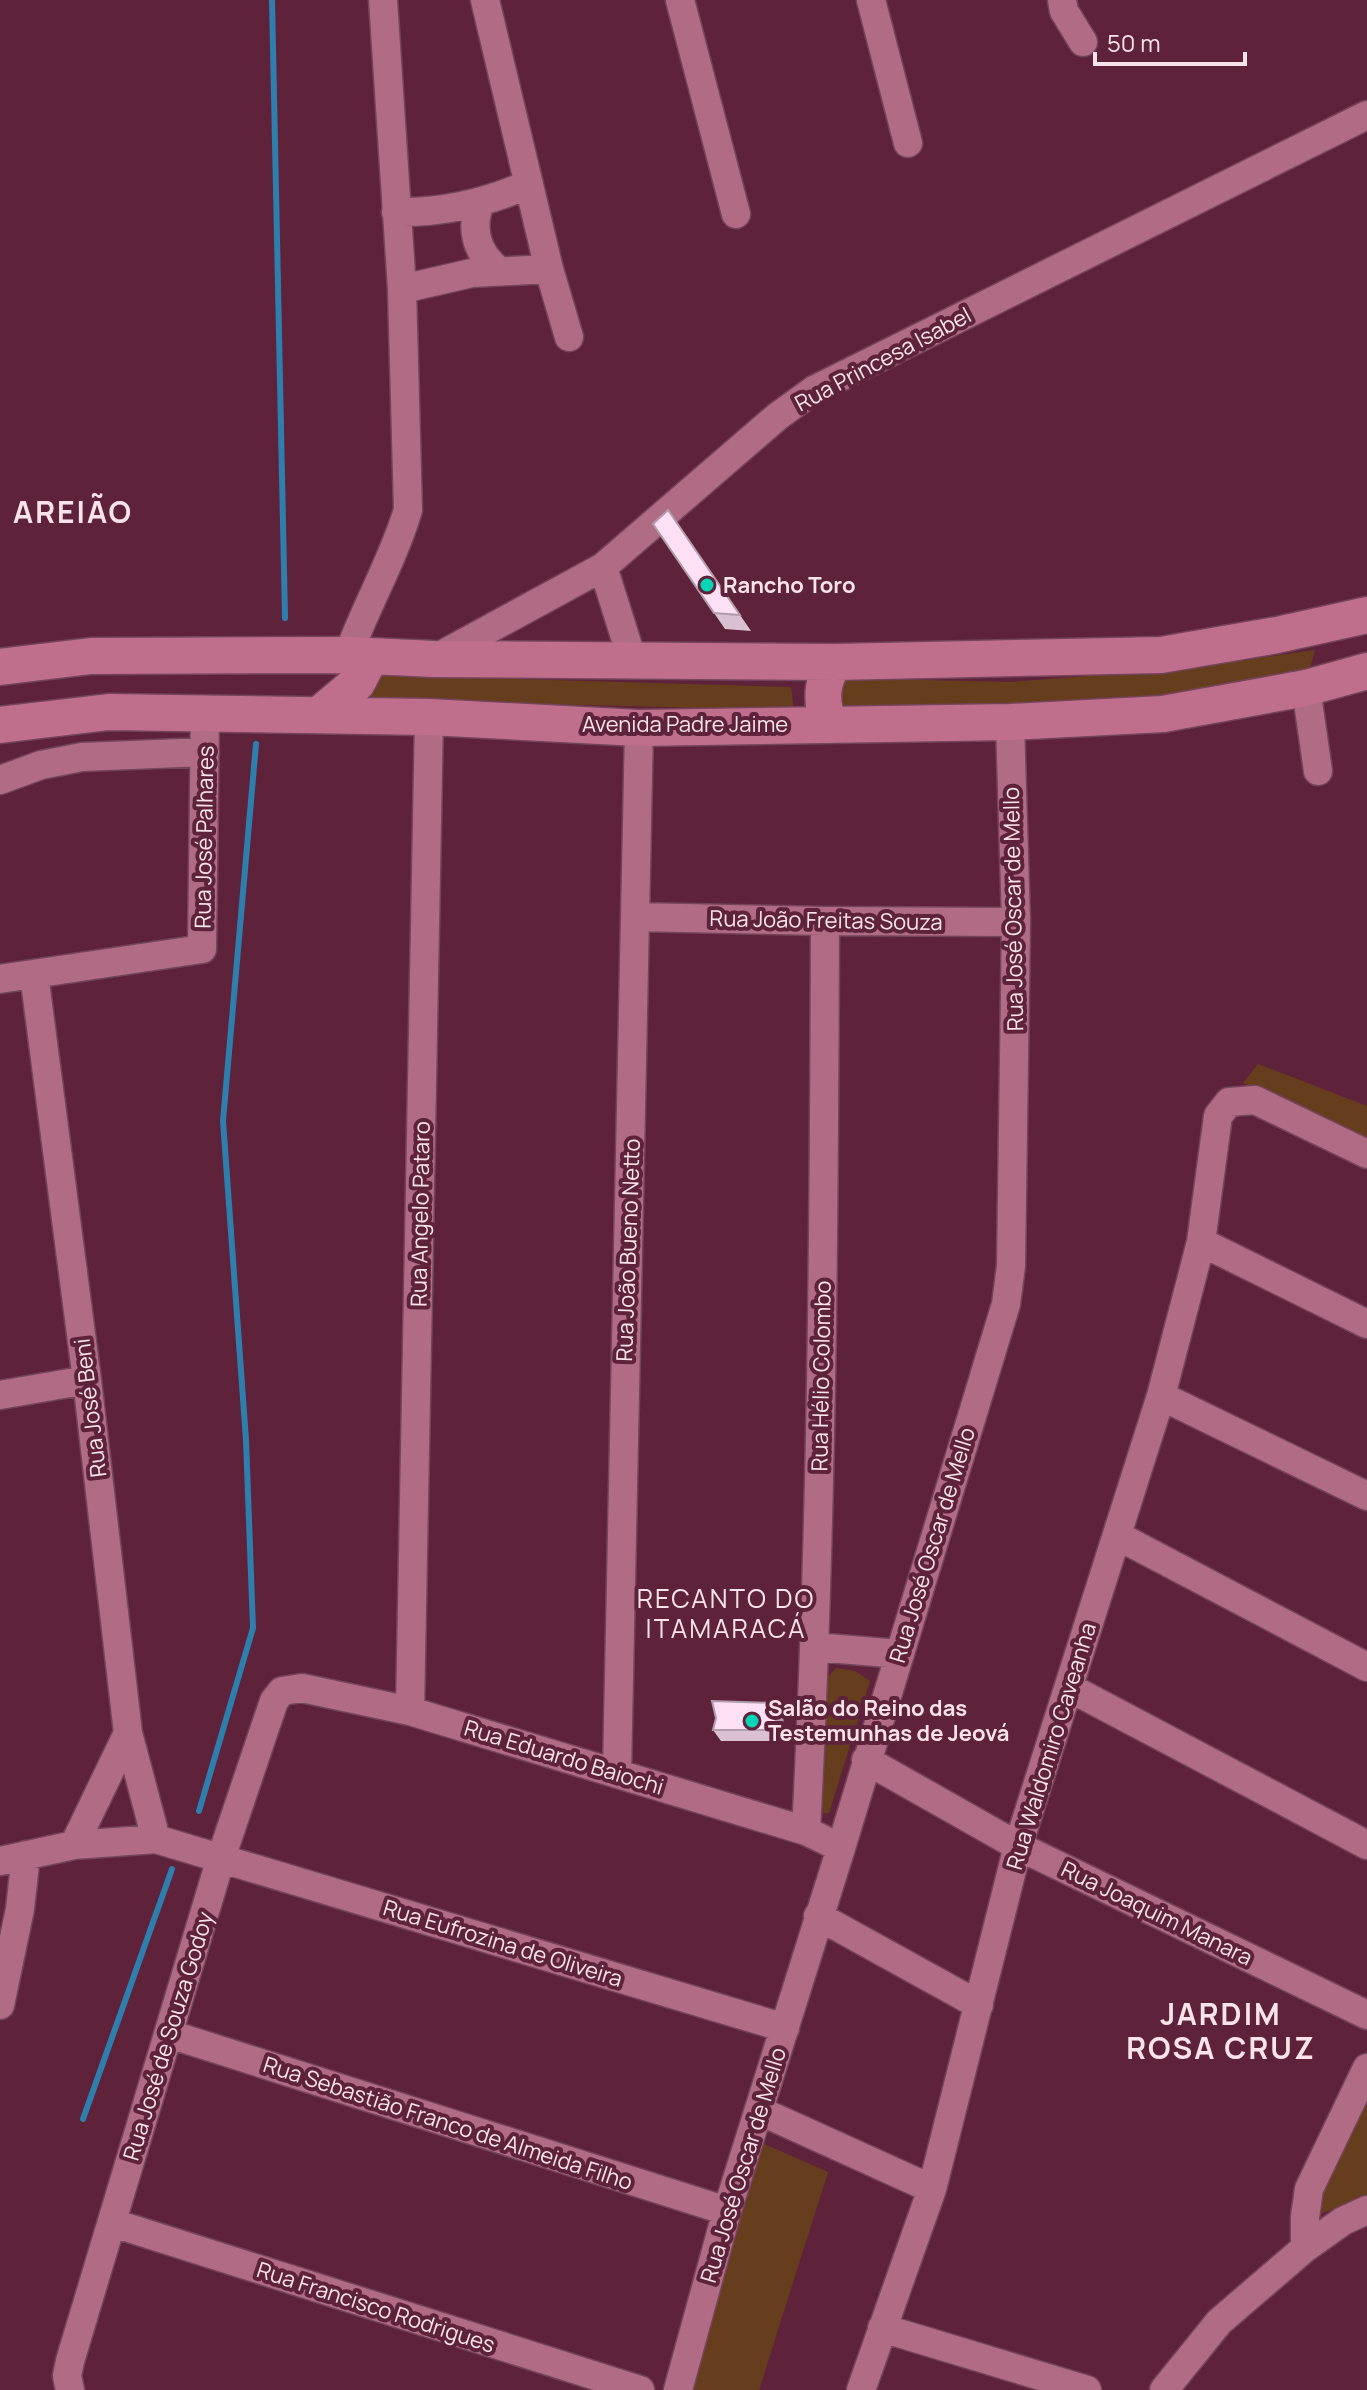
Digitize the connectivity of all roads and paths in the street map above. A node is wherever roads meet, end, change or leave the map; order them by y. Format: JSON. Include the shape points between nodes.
{"nodes":[{"id":1,"x":383,"y":0,"type":"edge"},
{"id":2,"x":485,"y":0,"type":"edge"},
{"id":3,"x":680,"y":0,"type":"edge"},
{"id":4,"x":871,"y":0,"type":"edge"},
{"id":5,"x":1062,"y":0,"type":"edge"},
{"id":6,"x":1083,"y":42,"type":"dead end"},
{"id":7,"x":1367,"y":115,"type":"edge"},
{"id":8,"x":908,"y":143,"type":"dead end"},
{"id":9,"x":529,"y":184,"type":"junction"},
{"id":10,"x":480,"y":203,"type":"junction"},
{"id":11,"x":396,"y":212,"type":"junction"},
{"id":12,"x":736,"y":214,"type":"dead end"},
{"id":13,"x":549,"y":269,"type":"junction"},
{"id":14,"x":498,"y":270,"type":"junction"},
{"id":15,"x":402,"y":289,"type":"junction"},
{"id":16,"x":569,"y":337,"type":"dead end"},
{"id":17,"x":603,"y":567,"type":"junction"},
{"id":18,"x":1354,"y":619,"type":"edge"},
{"id":19,"x":360,"y":656,"type":"junction"},
{"id":20,"x":434,"y":659,"type":"junction"},
{"id":21,"x":632,"y":659,"type":"junction"},
{"id":22,"x":835,"y":662,"type":"junction"},
{"id":23,"x":0,"y":667,"type":"edge"},
{"id":24,"x":1360,"y":672,"type":"edge"},
{"id":25,"x":1306,"y":688,"type":"junction"},
{"id":26,"x":205,"y":712,"type":"junction"},
{"id":27,"x":319,"y":715,"type":"junction"},
{"id":28,"x":429,"y":717,"type":"junction"},
{"id":29,"x":1010,"y":722,"type":"junction"},
{"id":30,"x":829,"y":723,"type":"junction"},
{"id":31,"x":0,"y":725,"type":"edge"},
{"id":32,"x":639,"y":728,"type":"junction"},
{"id":33,"x":205,"y":752,"type":"junction"},
{"id":34,"x":1318,"y":771,"type":"dead end"},
{"id":35,"x":0,"y":780,"type":"edge"},
{"id":36,"x":636,"y":917,"type":"junction"},
{"id":37,"x":825,"y":921,"type":"junction"},
{"id":38,"x":1016,"y":922,"type":"junction"},
{"id":39,"x":34,"y":974,"type":"junction"},
{"id":40,"x":0,"y":979,"type":"edge"},
{"id":41,"x":1367,"y":1154,"type":"edge"},
{"id":42,"x":1201,"y":1242,"type":"junction"},
{"id":43,"x":1367,"y":1324,"type":"edge"},
{"id":44,"x":87,"y":1380,"type":"junction"},
{"id":45,"x":0,"y":1395,"type":"edge"},
{"id":46,"x":1161,"y":1396,"type":"junction"},
{"id":47,"x":1367,"y":1496,"type":"edge"},
{"id":48,"x":1118,"y":1536,"type":"junction"},
{"id":49,"x":815,"y":1647,"type":"junction"},
{"id":50,"x":900,"y":1654,"type":"junction"},
{"id":51,"x":1367,"y":1667,"type":"edge"},
{"id":52,"x":1070,"y":1688,"type":"junction"},
{"id":53,"x":282,"y":1691,"type":"joint"},
{"id":54,"x":410,"y":1711,"type":"junction"},
{"id":55,"x":128,"y":1733,"type":"junction"},
{"id":56,"x":866,"y":1760,"type":"junction"},
{"id":57,"x":617,"y":1772,"type":"junction"},
{"id":58,"x":806,"y":1831,"type":"junction"},
{"id":59,"x":156,"y":1839,"type":"junction"},
{"id":60,"x":74,"y":1845,"type":"junction"},
{"id":61,"x":1367,"y":1845,"type":"edge"},
{"id":62,"x":1018,"y":1846,"type":"junction"},
{"id":63,"x":841,"y":1848,"type":"junction"},
{"id":64,"x":13,"y":1858,"type":"edge"},
{"id":65,"x":221,"y":1858,"type":"junction"},
{"id":66,"x":818,"y":1916,"type":"junction"},
{"id":67,"x":0,"y":2005,"type":"edge"},
{"id":68,"x":979,"y":2005,"type":"junction"},
{"id":69,"x":1367,"y":2015,"type":"edge"},
{"id":70,"x":785,"y":2028,"type":"junction"},
{"id":71,"x":169,"y":2034,"type":"junction"},
{"id":72,"x":1367,"y":2068,"type":"edge"},
{"id":73,"x":760,"y":2111,"type":"junction"},
{"id":74,"x":932,"y":2189,"type":"junction"},
{"id":75,"x":1367,"y":2210,"type":"edge"},
{"id":76,"x":727,"y":2211,"type":"junction"},
{"id":77,"x":113,"y":2223,"type":"junction"},
{"id":78,"x":1305,"y":2248,"type":"junction"},
{"id":79,"x":882,"y":2328,"type":"junction"},
{"id":80,"x":69,"y":2388,"type":"edge"},
{"id":81,"x":640,"y":2390,"type":"edge"},
{"id":82,"x":678,"y":2390,"type":"edge"},
{"id":83,"x":861,"y":2390,"type":"edge"},
{"id":84,"x":1087,"y":2390,"type":"edge"},
{"id":85,"x":1164,"y":2390,"type":"edge"}],
"edges":[{"from":1,"to":11,"type":"street"},
{"from":2,"to":9,"type":"street"},
{"from":3,"to":12,"type":"street"},
{"from":4,"to":8,"type":"street"},
{"from":5,"to":6,"type":"street"},
{"from":7,"to":17,"type":"street","name":"Rua Princesa Isabel","via":[[814,390]]},
{"from":9,"to":10,"type":"street"},
{"from":9,"to":13,"type":"street"},
{"from":10,"to":11,"type":"street"},
{"from":10,"to":14,"type":"street","via":[[474,222],[477,243]]},
{"from":11,"to":15,"type":"street"},
{"from":13,"to":14,"type":"street"},
{"from":13,"to":16,"type":"street"},
{"from":14,"to":15,"type":"street"},
{"from":15,"to":19,"type":"street","via":[[408,510],[364,612]]},
{"from":17,"to":20,"type":"street","name":"Rua Princesa Isabel"},
{"from":17,"to":21,"type":"street"},
{"from":18,"to":22,"type":"main road","via":[[1161,655]]},
{"from":18,"to":24,"type":"main road","via":[[1353,647]]},
{"from":19,"to":20,"type":"main road"},
{"from":19,"to":23,"type":"main road","via":[[91,656]]},
{"from":19,"to":27,"type":"main road","via":[[357,683]]},
{"from":20,"to":21,"type":"main road"},
{"from":21,"to":22,"type":"main road"},
{"from":22,"to":30,"type":"main road","via":[[823,692]]},
{"from":24,"to":25,"type":"main road","name":"Avenida Padre Jaime"},
{"from":25,"to":29,"type":"main road","name":"Avenida Padre Jaime","via":[[1163,714]]},
{"from":25,"to":34,"type":"street"},
{"from":26,"to":27,"type":"main road","name":"Avenida Padre Jaime"},
{"from":26,"to":31,"type":"main road","name":"Avenida Padre Jaime","via":[[109,712]]},
{"from":26,"to":33,"type":"street","name":"Rua José Palhares"},
{"from":27,"to":28,"type":"main road","name":"Avenida Padre Jaime"},
{"from":28,"to":32,"type":"main road","name":"Avenida Padre Jaime"},
{"from":28,"to":54,"type":"street","name":"Rua Angelo Pataro"},
{"from":29,"to":30,"type":"main road","name":"Avenida Padre Jaime"},
{"from":29,"to":38,"type":"street","name":"Rua José Oscar de Mello"},
{"from":30,"to":32,"type":"main road","name":"Avenida Padre Jaime"},
{"from":32,"to":36,"type":"street","name":"Rua João Bueno Netto"},
{"from":33,"to":35,"type":"street","via":[[82,757]]},
{"from":33,"to":39,"type":"street","name":"Rua José Palhares","via":[[202,949]]},
{"from":36,"to":37,"type":"street","name":"Rua João Freitas Souza"},
{"from":36,"to":57,"type":"street","name":"Rua João Bueno Netto"},
{"from":37,"to":38,"type":"street","name":"Rua João Freitas Souza"},
{"from":37,"to":49,"type":"street","name":"Rua Hélio Colombo"},
{"from":38,"to":50,"type":"street","name":"Rua José Oscar de Mello","via":[[1011,1266],[1006,1304]]},
{"from":39,"to":40,"type":"street","name":"Rua José Palhares"},
{"from":39,"to":44,"type":"street","name":"Rua José Beni"},
{"from":41,"to":42,"type":"street","name":"Rua Waldomiro Caveanha","via":[[1255,1100],[1229,1102],[1218,1116]]},
{"from":42,"to":43,"type":"street"},
{"from":42,"to":46,"type":"street","name":"Rua Waldomiro Caveanha"},
{"from":44,"to":45,"type":"street"},
{"from":44,"to":55,"type":"street","name":"Rua José Beni"},
{"from":46,"to":47,"type":"street"},
{"from":46,"to":48,"type":"street","name":"Rua Waldomiro Caveanha"},
{"from":48,"to":51,"type":"street"},
{"from":48,"to":52,"type":"street","name":"Rua Waldomiro Caveanha"},
{"from":49,"to":50,"type":"street"},
{"from":49,"to":58,"type":"street","name":"Rua Hélio Colombo"},
{"from":50,"to":56,"type":"street","name":"Rua José Oscar de Mello"},
{"from":52,"to":61,"type":"street"},
{"from":52,"to":62,"type":"street","name":"Rua Waldomiro Caveanha"},
{"from":53,"to":54,"type":"street","name":"Rua Eduardo Baiochi","via":[[302,1688]]},
{"from":53,"to":65,"type":"street","name":"Rua José de Souza Godoy","via":[[274,1701]]},
{"from":54,"to":57,"type":"street","name":"Rua Eduardo Baiochi"},
{"from":55,"to":59,"type":"street","name":"Rua José Beni"},
{"from":55,"to":60,"type":"street"},
{"from":56,"to":62,"type":"street","name":"Rua Joaquim Manara"},
{"from":56,"to":63,"type":"street","name":"Rua José Oscar de Mello"},
{"from":57,"to":58,"type":"street","name":"Rua Eduardo Baiochi"},
{"from":58,"to":63,"type":"street","name":"Rua Eduardo Baiochi"},
{"from":59,"to":60,"type":"street"},
{"from":59,"to":65,"type":"street","name":"Rua Eufrozina de Oliveira"},
{"from":60,"to":64,"type":"street"},
{"from":62,"to":68,"type":"street","name":"Rua Waldomiro Caveanha"},
{"from":62,"to":69,"type":"street","name":"Rua Joaquim Manara"},
{"from":63,"to":66,"type":"street","name":"Rua José Oscar de Mello"},
{"from":64,"to":67,"type":"street","via":[[20,1909]]},
{"from":65,"to":70,"type":"street","name":"Rua Eufrozina de Oliveira"},
{"from":65,"to":71,"type":"street","name":"Rua José de Souza Godoy"},
{"from":66,"to":68,"type":"street"},
{"from":66,"to":70,"type":"street","name":"Rua José Oscar de Mello"},
{"from":68,"to":74,"type":"street","name":"Rua Waldomiro Caveanha"},
{"from":70,"to":73,"type":"street","name":"Rua José Oscar de Mello"},
{"from":71,"to":76,"type":"street","name":"Rua Sebastião Franco de Almeida Filho"},
{"from":71,"to":77,"type":"street","name":"Rua José de Souza Godoy"},
{"from":72,"to":78,"type":"street","via":[[1309,2189]]},
{"from":73,"to":74,"type":"street"},
{"from":73,"to":76,"type":"street","name":"Rua José Oscar de Mello"},
{"from":74,"to":79,"type":"street","name":"Rua Waldomiro Caveanha"},
{"from":75,"to":78,"type":"street"},
{"from":76,"to":82,"type":"street","name":"Rua José Oscar de Mello"},
{"from":77,"to":80,"type":"street","name":"Rua José de Souza Godoy","via":[[70,2361]]},
{"from":77,"to":81,"type":"street","name":"Rua Francisco Rodrigues"},
{"from":78,"to":85,"type":"street","via":[[1219,2322]]},
{"from":79,"to":83,"type":"street","name":"Rua Waldomiro Caveanha"},
{"from":79,"to":84,"type":"street"}]}
